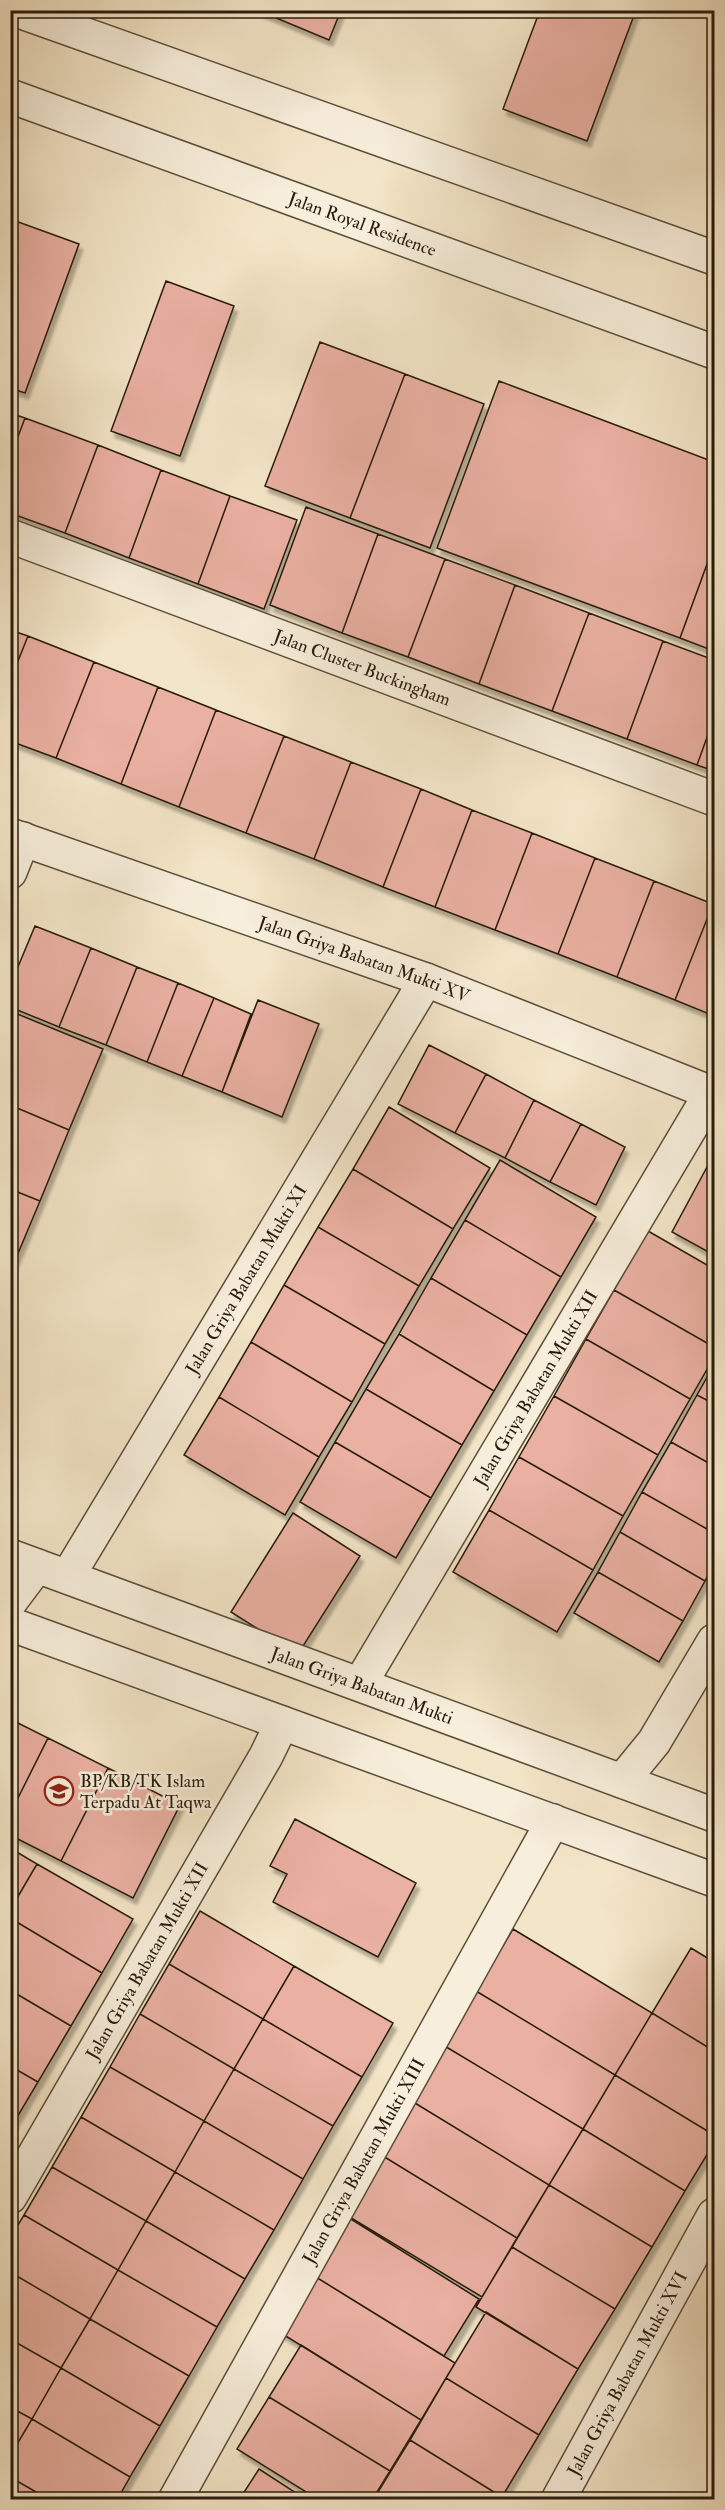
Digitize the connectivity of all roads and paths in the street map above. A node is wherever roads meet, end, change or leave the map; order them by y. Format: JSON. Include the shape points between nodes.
{"nodes":[{"id":1,"x":16,"y":10,"type":"edge"},
{"id":2,"x":10,"y":96,"type":"edge"},
{"id":3,"x":714,"y":258,"type":"edge"},
{"id":4,"x":714,"y":352,"type":"edge"},
{"id":5,"x":10,"y":536,"type":"edge"},
{"id":6,"x":714,"y":799,"type":"edge"},
{"id":7,"x":17,"y":837,"type":"edge"},
{"id":8,"x":10,"y":872,"type":"edge"},
{"id":9,"x":426,"y":980,"type":"junction"},
{"id":10,"x":712,"y":1094,"type":"edge"},
{"id":11,"x":24,"y":1561,"type":"edge"},
{"id":12,"x":68,"y":1576,"type":"junction"},
{"id":13,"x":10,"y":1602,"type":"edge"},
{"id":14,"x":10,"y":1624,"type":"edge"},
{"id":15,"x":714,"y":1641,"type":"edge"},
{"id":16,"x":360,"y":1684,"type":"junction"},
{"id":17,"x":282,"y":1723,"type":"junction"},
{"id":18,"x":622,"y":1781,"type":"junction"},
{"id":19,"x":714,"y":1815,"type":"edge"},
{"id":20,"x":553,"y":1821,"type":"junction"},
{"id":21,"x":714,"y":1880,"type":"edge"},
{"id":22,"x":10,"y":2197,"type":"edge"},
{"id":23,"x":714,"y":2215,"type":"edge"},
{"id":24,"x":175,"y":2499,"type":"edge"},
{"id":25,"x":558,"y":2499,"type":"edge"}],
"edges":[{"from":1,"to":3,"type":"street"},
{"from":2,"to":4,"type":"street","name":"Jalan Royal Residence"},
{"from":5,"to":6,"type":"street","name":"Jalan Cluster Buckingham"},
{"from":7,"to":8,"type":"street"},
{"from":7,"to":9,"type":"street","name":"Jalan Griya Babatan Mukti XV"},
{"from":9,"to":10,"type":"street","name":"Jalan Griya Babatan Mukti XV"},
{"from":9,"to":12,"type":"street","name":"Jalan Griya Babatan Mukti XI"},
{"from":10,"to":16,"type":"street","name":"Jalan Griya Babatan Mukti XII"},
{"from":11,"to":12,"type":"street","name":"Jalan Griya Babatan Mukti"},
{"from":11,"to":13,"type":"street"},
{"from":12,"to":16,"type":"street","name":"Jalan Griya Babatan Mukti"},
{"from":14,"to":17,"type":"street"},
{"from":15,"to":18,"type":"street","via":[[654,1742]]},
{"from":16,"to":18,"type":"street","name":"Jalan Griya Babatan Mukti"},
{"from":17,"to":20,"type":"street"},
{"from":17,"to":22,"type":"street","name":"Jalan Griya Babatan Mukti XII"},
{"from":18,"to":19,"type":"street","name":"Jalan Griya Babatan Mukti"},
{"from":20,"to":21,"type":"street"},
{"from":20,"to":24,"type":"street","name":"Jalan Griya Babatan Mukti XIII"},
{"from":23,"to":25,"type":"street","name":"Jalan Griya Babatan Mukti XVI"}]}
